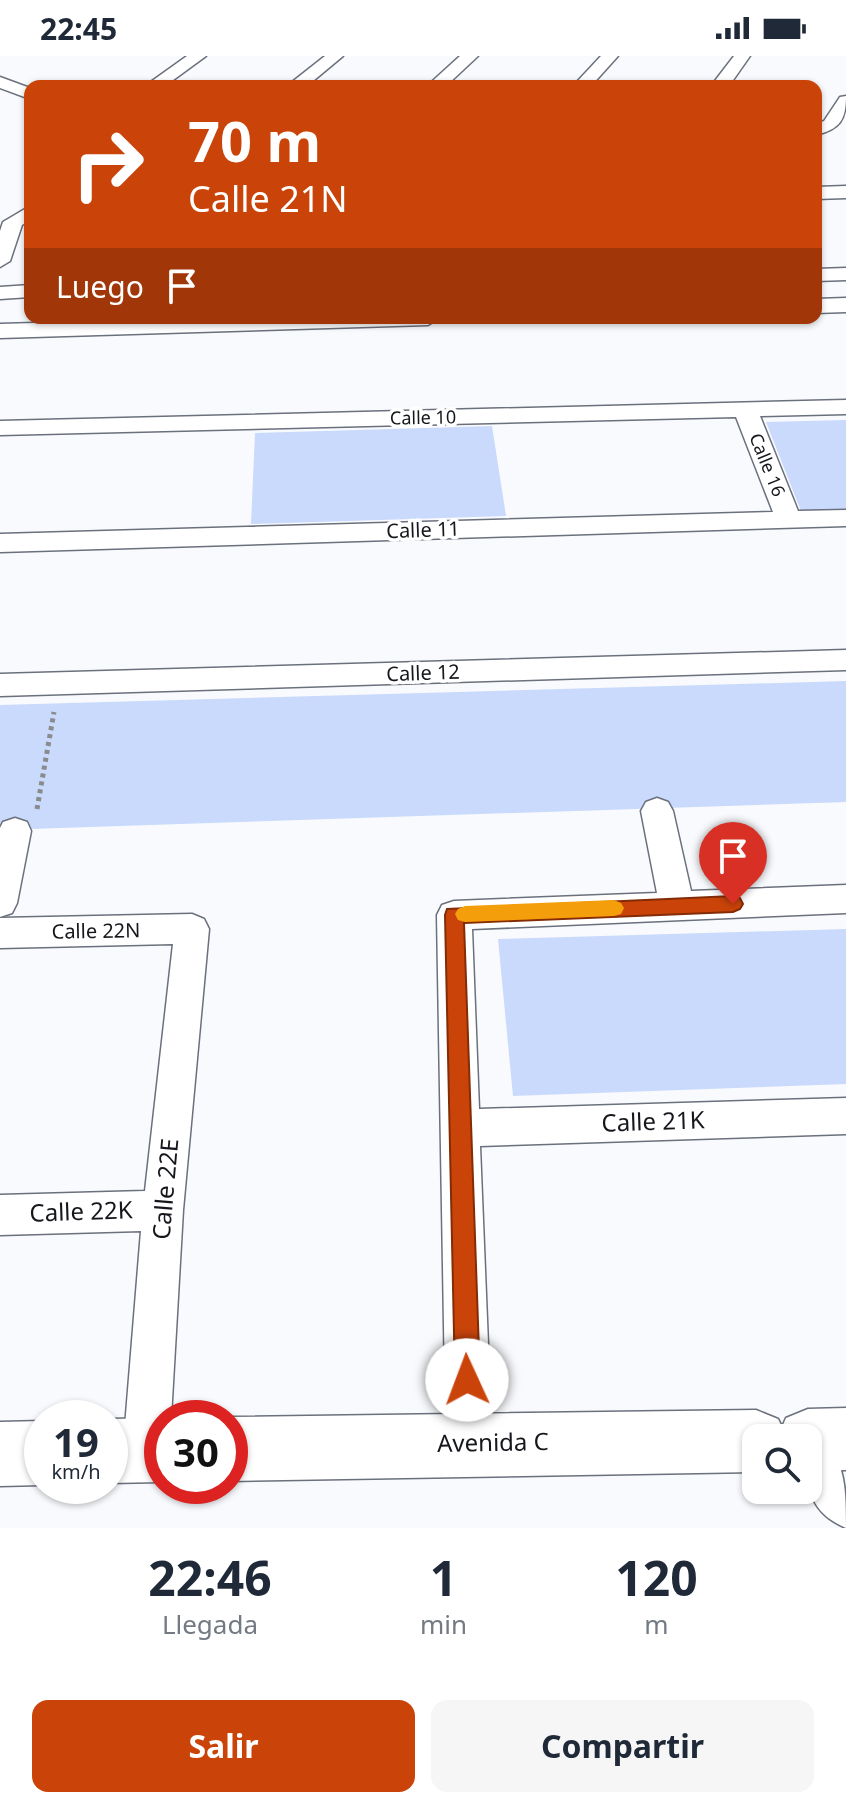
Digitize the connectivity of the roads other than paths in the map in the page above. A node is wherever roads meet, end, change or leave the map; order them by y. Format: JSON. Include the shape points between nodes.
{"nodes":[{"id":1,"x":335,"y":56,"type":"edge"},
{"id":2,"x":470,"y":56,"type":"edge"},
{"id":3,"x":610,"y":56,"type":"edge"},
{"id":4,"x":742,"y":56,"type":"edge"},
{"id":5,"x":162,"y":59,"type":"dead end"},
{"id":6,"x":191,"y":60,"type":"edge"},
{"id":7,"x":163,"y":80,"type":"edge"},
{"id":8,"x":304,"y":80,"type":"edge"},
{"id":9,"x":443,"y":80,"type":"edge"},
{"id":10,"x":588,"y":80,"type":"edge"},
{"id":11,"x":724,"y":80,"type":"edge"},
{"id":12,"x":846,"y":101,"type":"edge"},
{"id":13,"x":822,"y":128,"type":"edge"},
{"id":14,"x":846,"y":192,"type":"edge"},
{"id":15,"x":822,"y":193,"type":"edge"},
{"id":16,"x":0,"y":210,"type":"edge"},
{"id":17,"x":24,"y":211,"type":"edge"},
{"id":18,"x":24,"y":215,"type":"edge"},
{"id":19,"x":0,"y":261,"type":"edge"},
{"id":20,"x":846,"y":274,"type":"edge"},
{"id":21,"x":822,"y":275,"type":"edge"},
{"id":22,"x":24,"y":289,"type":"edge"},
{"id":23,"x":0,"y":293,"type":"edge"},
{"id":24,"x":846,"y":305,"type":"edge"},
{"id":25,"x":822,"y":306,"type":"edge"},
{"id":26,"x":36,"y":324,"type":"edge"},
{"id":27,"x":0,"y":331,"type":"edge"},
{"id":28,"x":846,"y":407,"type":"edge"},
{"id":29,"x":745,"y":410,"type":"junction"},
{"id":30,"x":0,"y":428,"type":"edge"},
{"id":31,"x":846,"y":518,"type":"edge"},
{"id":32,"x":789,"y":520,"type":"junction"},
{"id":33,"x":0,"y":543,"type":"edge"},
{"id":34,"x":846,"y":660,"type":"edge"},
{"id":35,"x":0,"y":685,"type":"edge"},
{"id":36,"x":657,"y":811,"type":"dead end"},
{"id":37,"x":25,"y":824,"type":"road end"},
{"id":38,"x":846,"y":899,"type":"edge"},
{"id":39,"x":0,"y":903,"type":"edge"},
{"id":40,"x":677,"y":906,"type":"junction"},
{"id":41,"x":192,"y":929,"type":"joint"},
{"id":42,"x":0,"y":933,"type":"edge"},
{"id":43,"x":846,"y":1116,"type":"edge"},
{"id":44,"x":460,"y":1128,"type":"junction"},
{"id":45,"x":163,"y":1210,"type":"junction"},
{"id":46,"x":0,"y":1215,"type":"edge"},
{"id":47,"x":846,"y":1439,"type":"edge"},
{"id":48,"x":822,"y":1440,"type":"edge"},
{"id":49,"x":742,"y":1441,"type":"edge"},
{"id":50,"x":469,"y":1443,"type":"junction"},
{"id":51,"x":248,"y":1449,"type":"edge"},
{"id":52,"x":139,"y":1451,"type":"edge"},
{"id":53,"x":24,"y":1453,"type":"edge"},
{"id":54,"x":0,"y":1454,"type":"edge"},
{"id":55,"x":822,"y":1473,"type":"edge"},
{"id":56,"x":846,"y":1504,"type":"edge"}],
"edges":[{"from":1,"to":8,"type":"street"},
{"from":2,"to":9,"type":"street"},
{"from":3,"to":10,"type":"street"},
{"from":4,"to":11,"type":"street"},
{"from":5,"to":6,"type":"street"},
{"from":6,"to":7,"type":"street"},
{"from":12,"to":13,"type":"street","via":[[830,125]]},
{"from":14,"to":15,"type":"street"},
{"from":16,"to":17,"type":"street"},
{"from":18,"to":19,"type":"street","via":[[13,222]]},
{"from":20,"to":21,"type":"street"},
{"from":22,"to":23,"type":"street"},
{"from":24,"to":25,"type":"street"},
{"from":26,"to":27,"type":"street"},
{"from":28,"to":29,"type":"street","name":"Calle 10"},
{"from":29,"to":30,"type":"street","name":"Calle 10"},
{"from":29,"to":32,"type":"street","name":"Calle 16"},
{"from":31,"to":32,"type":"street","name":"Calle 11"},
{"from":32,"to":33,"type":"street","name":"Calle 11"},
{"from":34,"to":35,"type":"street","name":"Calle 12"},
{"from":36,"to":40,"type":"street"},
{"from":37,"to":39,"type":"street"},
{"from":38,"to":40,"type":"street"},
{"from":40,"to":44,"type":"street","via":[[454,915]]},
{"from":41,"to":42,"type":"street","name":"Calle 22N"},
{"from":41,"to":45,"type":"street","name":"Calle 22E"},
{"from":43,"to":44,"type":"street","name":"Calle 21K"},
{"from":44,"to":50,"type":"street"},
{"from":45,"to":46,"type":"street","name":"Calle 22K"},
{"from":45,"to":52,"type":"street","name":"Calle 22E"},
{"from":47,"to":48,"type":"street"},
{"from":49,"to":50,"type":"street","name":"Avenida C"},
{"from":50,"to":51,"type":"street","name":"Avenida C"},
{"from":53,"to":54,"type":"street"},
{"from":55,"to":56,"type":"street"}]}
